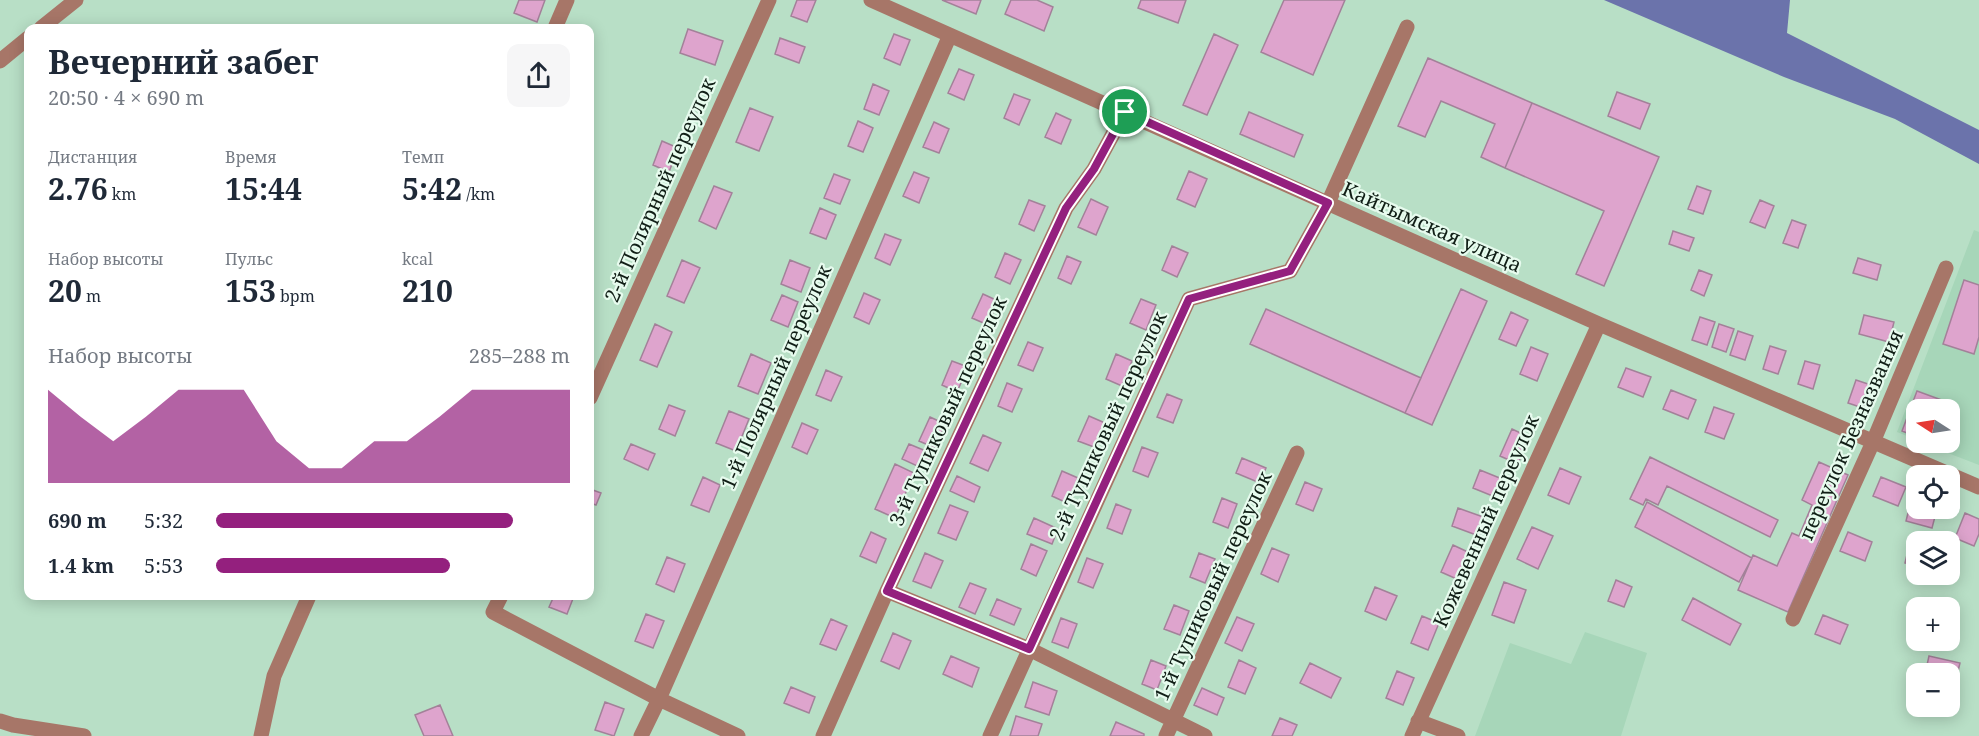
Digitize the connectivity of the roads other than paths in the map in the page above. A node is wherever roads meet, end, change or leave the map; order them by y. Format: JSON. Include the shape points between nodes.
{"nodes":[{"id":1,"x":76,"y":0,"type":"edge"},
{"id":2,"x":567,"y":0,"type":"edge"},
{"id":3,"x":769,"y":0,"type":"edge"},
{"id":4,"x":871,"y":0,"type":"edge"},
{"id":5,"x":45,"y":24,"type":"edge"},
{"id":6,"x":557,"y":24,"type":"edge"},
{"id":7,"x":1407,"y":27,"type":"dead end"},
{"id":8,"x":950,"y":35,"type":"junction"},
{"id":9,"x":24,"y":41,"type":"edge"},
{"id":10,"x":0,"y":61,"type":"edge"},
{"id":11,"x":1125,"y":112,"type":"junction"},
{"id":12,"x":1328,"y":203,"type":"junction"},
{"id":13,"x":1946,"y":268,"type":"dead end"},
{"id":14,"x":1599,"y":324,"type":"junction"},
{"id":15,"x":594,"y":389,"type":"edge"},
{"id":16,"x":1873,"y":442,"type":"junction"},
{"id":17,"x":1297,"y":453,"type":"dead end"},
{"id":18,"x":1979,"y":487,"type":"edge"},
{"id":19,"x":887,"y":591,"type":"junction"},
{"id":20,"x":307,"y":600,"type":"edge"},
{"id":21,"x":499,"y":600,"type":"edge"},
{"id":22,"x":1793,"y":619,"type":"dead end"},
{"id":23,"x":1029,"y":649,"type":"junction"},
{"id":24,"x":659,"y":699,"type":"junction"},
{"id":25,"x":1174,"y":719,"type":"junction"},
{"id":26,"x":0,"y":721,"type":"edge"},
{"id":27,"x":1418,"y":722,"type":"junction"},
{"id":28,"x":84,"y":736,"type":"edge"},
{"id":29,"x":261,"y":736,"type":"edge"},
{"id":30,"x":641,"y":736,"type":"edge"},
{"id":31,"x":738,"y":736,"type":"edge"},
{"id":32,"x":823,"y":736,"type":"edge"},
{"id":33,"x":990,"y":736,"type":"edge"},
{"id":34,"x":1166,"y":736,"type":"edge"},
{"id":35,"x":1205,"y":736,"type":"edge"},
{"id":36,"x":1412,"y":736,"type":"edge"},
{"id":37,"x":1458,"y":736,"type":"edge"}],
"edges":[{"from":1,"to":5,"type":"street"},
{"from":2,"to":6,"type":"street"},
{"from":3,"to":15,"type":"street","name":"2-й Полярный переулок"},
{"from":4,"to":8,"type":"street","name":"Кайтымская улица"},
{"from":7,"to":12,"type":"street","name":"2-й Тупиковый переулок"},
{"from":8,"to":11,"type":"street","name":"Кайтымская улица"},
{"from":8,"to":24,"type":"street","name":"1-й Полярный переулок"},
{"from":9,"to":10,"type":"street"},
{"from":11,"to":12,"type":"street","name":"Кайтымская улица"},
{"from":11,"to":19,"type":"street","name":"3-й Тупиковый переулок","via":[[1094,169],[1066,208]]},
{"from":12,"to":14,"type":"street","name":"Кайтымская улица"},
{"from":12,"to":23,"type":"street","name":"2-й Тупиковый переулок","via":[[1290,271],[1189,299]]},
{"from":13,"to":16,"type":"street","name":"переулок Безназвания"},
{"from":14,"to":16,"type":"street","name":"Кайтымская улица"},
{"from":14,"to":27,"type":"street","name":"Кожевенный переулок"},
{"from":16,"to":18,"type":"street","name":"Кайтымская улица"},
{"from":16,"to":22,"type":"street","name":"переулок Безназвания"},
{"from":17,"to":25,"type":"street","name":"1-й Тупиковый переулок"},
{"from":19,"to":23,"type":"street"},
{"from":19,"to":32,"type":"street","name":"3-й Тупиковый переулок"},
{"from":20,"to":29,"type":"street","via":[[274,676]]},
{"from":21,"to":24,"type":"street","via":[[493,612]]},
{"from":23,"to":25,"type":"street"},
{"from":23,"to":33,"type":"street","name":"2-й Тупиковый переулок"},
{"from":24,"to":30,"type":"street","name":"1-й Полярный переулок"},
{"from":24,"to":31,"type":"street"},
{"from":25,"to":34,"type":"street","name":"1-й Тупиковый переулок"},
{"from":25,"to":35,"type":"street"},
{"from":26,"to":28,"type":"street"},
{"from":27,"to":36,"type":"street","name":"Кожевенный переулок"},
{"from":27,"to":37,"type":"street"}]}
